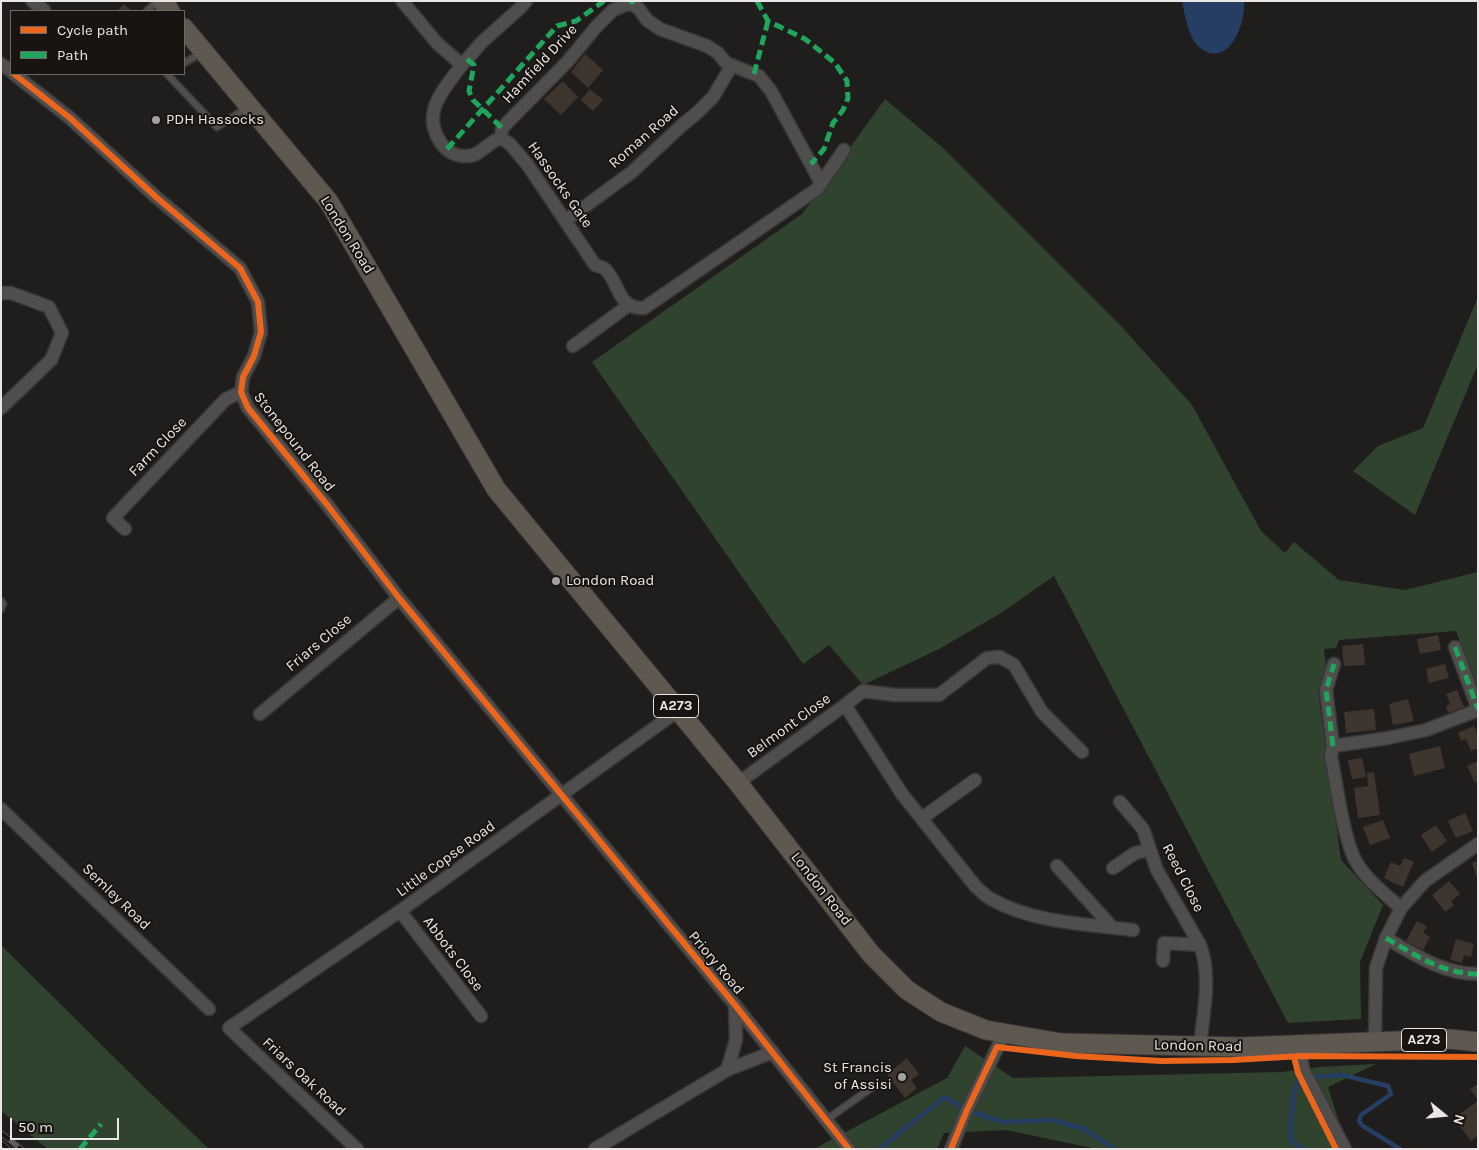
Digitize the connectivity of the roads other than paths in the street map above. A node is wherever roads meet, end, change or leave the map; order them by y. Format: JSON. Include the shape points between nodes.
{"nodes":[{"id":1,"x":32,"y":1,"type":"edge"},
{"id":2,"x":157,"y":1,"type":"edge"},
{"id":3,"x":402,"y":1,"type":"edge"},
{"id":4,"x":526,"y":1,"type":"edge"},
{"id":5,"x":44,"y":10,"type":"edge"},
{"id":6,"x":147,"y":10,"type":"edge"},
{"id":7,"x":185,"y":29,"type":"edge"},
{"id":8,"x":204,"y":52,"type":"junction"},
{"id":9,"x":185,"y":62,"type":"edge"},
{"id":10,"x":462,"y":65,"type":"junction"},
{"id":11,"x":732,"y":65,"type":"junction"},
{"id":12,"x":16,"y":75,"type":"edge"},
{"id":13,"x":168,"y":75,"type":"edge"},
{"id":14,"x":249,"y":106,"type":"junction"},
{"id":15,"x":501,"y":138,"type":"junction"},
{"id":16,"x":844,"y":150,"type":"dead end"},
{"id":17,"x":821,"y":183,"type":"junction"},
{"id":18,"x":566,"y":221,"type":"junction"},
{"id":19,"x":1,"y":293,"type":"edge"},
{"id":20,"x":629,"y":305,"type":"junction"},
{"id":21,"x":574,"y":346,"type":"dead end"},
{"id":22,"x":240,"y":392,"type":"junction"},
{"id":23,"x":1,"y":408,"type":"edge"},
{"id":24,"x":125,"y":528,"type":"dead end"},
{"id":25,"x":399,"y":598,"type":"junction"},
{"id":26,"x":1,"y":601,"type":"edge"},
{"id":27,"x":1,"y":609,"type":"edge"},
{"id":28,"x":1455,"y":647,"type":"dead end"},
{"id":29,"x":1334,"y":664,"type":"dead end"},
{"id":30,"x":845,"y":705,"type":"junction"},
{"id":31,"x":1478,"y":709,"type":"edge"},
{"id":32,"x":679,"y":710,"type":"junction"},
{"id":33,"x":260,"y":714,"type":"dead end"},
{"id":34,"x":1333,"y":746,"type":"junction"},
{"id":35,"x":1082,"y":752,"type":"dead end"},
{"id":36,"x":975,"y":780,"type":"dead end"},
{"id":37,"x":738,"y":783,"type":"junction"},
{"id":38,"x":562,"y":796,"type":"junction"},
{"id":39,"x":1120,"y":802,"type":"dead end"},
{"id":40,"x":1,"y":809,"type":"edge"},
{"id":41,"x":922,"y":818,"type":"junction"},
{"id":42,"x":1478,"y":844,"type":"edge"},
{"id":43,"x":1149,"y":850,"type":"junction"},
{"id":44,"x":1057,"y":866,"type":"dead end"},
{"id":45,"x":1113,"y":868,"type":"dead end"},
{"id":46,"x":1401,"y":908,"type":"junction"},
{"id":47,"x":400,"y":911,"type":"junction"},
{"id":48,"x":1112,"y":927,"type":"junction"},
{"id":49,"x":1133,"y":930,"type":"dead end"},
{"id":50,"x":1386,"y":938,"type":"junction"},
{"id":51,"x":1200,"y":945,"type":"junction"},
{"id":52,"x":1163,"y":961,"type":"dead end"},
{"id":53,"x":1478,"y":974,"type":"edge"},
{"id":54,"x":735,"y":1006,"type":"junction"},
{"id":55,"x":208,"y":1008,"type":"dead end"},
{"id":56,"x":481,"y":1016,"type":"dead end"},
{"id":57,"x":229,"y":1028,"type":"joint"},
{"id":58,"x":1004,"y":1034,"type":"junction"},
{"id":59,"x":1375,"y":1042,"type":"junction"},
{"id":60,"x":1478,"y":1042,"type":"edge"},
{"id":61,"x":1303,"y":1045,"type":"junction"},
{"id":62,"x":1200,"y":1046,"type":"junction"},
{"id":63,"x":773,"y":1052,"type":"junction"},
{"id":64,"x":727,"y":1070,"type":"junction"},
{"id":65,"x":877,"y":1084,"type":"dead end"},
{"id":66,"x":826,"y":1120,"type":"junction"},
{"id":67,"x":357,"y":1149,"type":"edge"},
{"id":68,"x":595,"y":1149,"type":"edge"},
{"id":69,"x":849,"y":1149,"type":"edge"},
{"id":70,"x":951,"y":1149,"type":"edge"},
{"id":71,"x":1345,"y":1149,"type":"edge"}],
"edges":[{"from":1,"to":5,"type":"street"},
{"from":2,"to":6,"type":"lane"},
{"from":3,"to":10,"type":"street","via":[[437,43]]},
{"from":4,"to":10,"type":"street"},
{"from":7,"to":8,"type":"main road","name":"London Road","number":"A273"},
{"from":8,"to":9,"type":"lane"},
{"from":8,"to":14,"type":"main road","name":"London Road","number":"A273"},
{"from":10,"to":15,"type":"street","via":[[437,99],[432,116],[435,134],[453,154],[469,156],[494,139]]},
{"from":11,"to":15,"type":"street","name":"Hamfield Drive","via":[[707,46],[660,29],[632,4],[625,5],[614,10],[596,27],[568,61],[502,128]]},
{"from":11,"to":17,"type":"street","name":"Hamfield Drive","via":[[759,76],[771,91]]},
{"from":11,"to":18,"type":"street","name":"Roman Road","via":[[713,96],[698,112],[632,172]]},
{"from":12,"to":22,"type":"street","name":"Stonepound Road","via":[[70,118],[156,198],[240,268],[258,302],[261,332]]},
{"from":13,"to":14,"type":"lane","via":[[217,127]]},
{"from":14,"to":32,"type":"main road","name":"London Road","number":"A273","via":[[329,202],[496,490]]},
{"from":15,"to":18,"type":"street","name":"Hassocks Gate","via":[[527,164]]},
{"from":16,"to":17,"type":"street"},
{"from":17,"to":20,"type":"street","via":[[817,189],[644,308]]},
{"from":18,"to":20,"type":"street","name":"Hassocks Gate","via":[[595,265],[605,269]]},
{"from":19,"to":23,"type":"street","via":[[10,293],[49,307],[62,334],[51,360]]},
{"from":20,"to":21,"type":"street"},
{"from":22,"to":24,"type":"street","name":"Farm Close","via":[[226,399],[113,518]]},
{"from":22,"to":25,"type":"street","name":"Stonepound Road","via":[[248,408]]},
{"from":25,"to":33,"type":"street","name":"Friars Close"},
{"from":25,"to":38,"type":"street","name":"Stonepound Road"},
{"from":26,"to":27,"type":"lane"},
{"from":28,"to":31,"type":"street"},
{"from":29,"to":34,"type":"street","via":[[1326,690]]},
{"from":30,"to":35,"type":"street","via":[[863,692],[939,695],[987,658],[1000,657],[1014,665],[1042,712]]},
{"from":30,"to":37,"type":"street","name":"Belmont Close"},
{"from":30,"to":41,"type":"street","name":"Belmont Close","via":[[902,794]]},
{"from":31,"to":34,"type":"street","via":[[1426,730]]},
{"from":32,"to":37,"type":"main road","name":"London Road","number":"A273"},
{"from":32,"to":38,"type":"street","name":"Little Copse Road"},
{"from":34,"to":46,"type":"street","via":[[1331,756],[1342,812],[1355,858],[1374,884]]},
{"from":36,"to":41,"type":"street"},
{"from":37,"to":58,"type":"main road","name":"London Road","number":"A273","via":[[871,954],[907,990],[941,1012]]},
{"from":38,"to":47,"type":"street","name":"Little Copse Road"},
{"from":38,"to":54,"type":"street","name":"Priory Road"},
{"from":39,"to":43,"type":"street","name":"Reed Close","via":[[1143,829]]},
{"from":40,"to":55,"type":"street","name":"Semley Road"},
{"from":41,"to":48,"type":"street","name":"Belmont Close","via":[[989,898],[1040,918]]},
{"from":42,"to":46,"type":"street","via":[[1425,881]]},
{"from":43,"to":45,"type":"street","via":[[1135,853]]},
{"from":43,"to":51,"type":"street","name":"Reed Close"},
{"from":44,"to":48,"type":"street"},
{"from":46,"to":50,"type":"street"},
{"from":47,"to":56,"type":"street","name":"Abbots Close"},
{"from":47,"to":57,"type":"street","name":"Little Copse Road"},
{"from":48,"to":49,"type":"street","name":"Belmont Close"},
{"from":50,"to":53,"type":"street","via":[[1446,970]]},
{"from":50,"to":59,"type":"street","via":[[1376,968]]},
{"from":51,"to":52,"type":"street","via":[[1164,943]]},
{"from":51,"to":62,"type":"street","name":"Reed Close","via":[[1205,957],[1205,981]]},
{"from":54,"to":63,"type":"street","name":"Priory Road"},
{"from":54,"to":64,"type":"street","via":[[736,1040]]},
{"from":57,"to":67,"type":"street","name":"Friars Oak Road"},
{"from":58,"to":62,"type":"main road","name":"London Road","number":"A273","via":[[1061,1043]]},
{"from":58,"to":70,"type":"street"},
{"from":59,"to":60,"type":"main road","name":"London Road","number":"A273","via":[[1450,1039]]},
{"from":59,"to":61,"type":"main road","name":"London Road","number":"A273"},
{"from":61,"to":62,"type":"main road","name":"London Road","number":"A273"},
{"from":61,"to":71,"type":"street","via":[[1303,1069]]},
{"from":63,"to":64,"type":"street"},
{"from":63,"to":66,"type":"street","name":"Priory Road"},
{"from":64,"to":68,"type":"street"},
{"from":65,"to":66,"type":"lane"},
{"from":66,"to":69,"type":"street","name":"Priory Road"}]}
